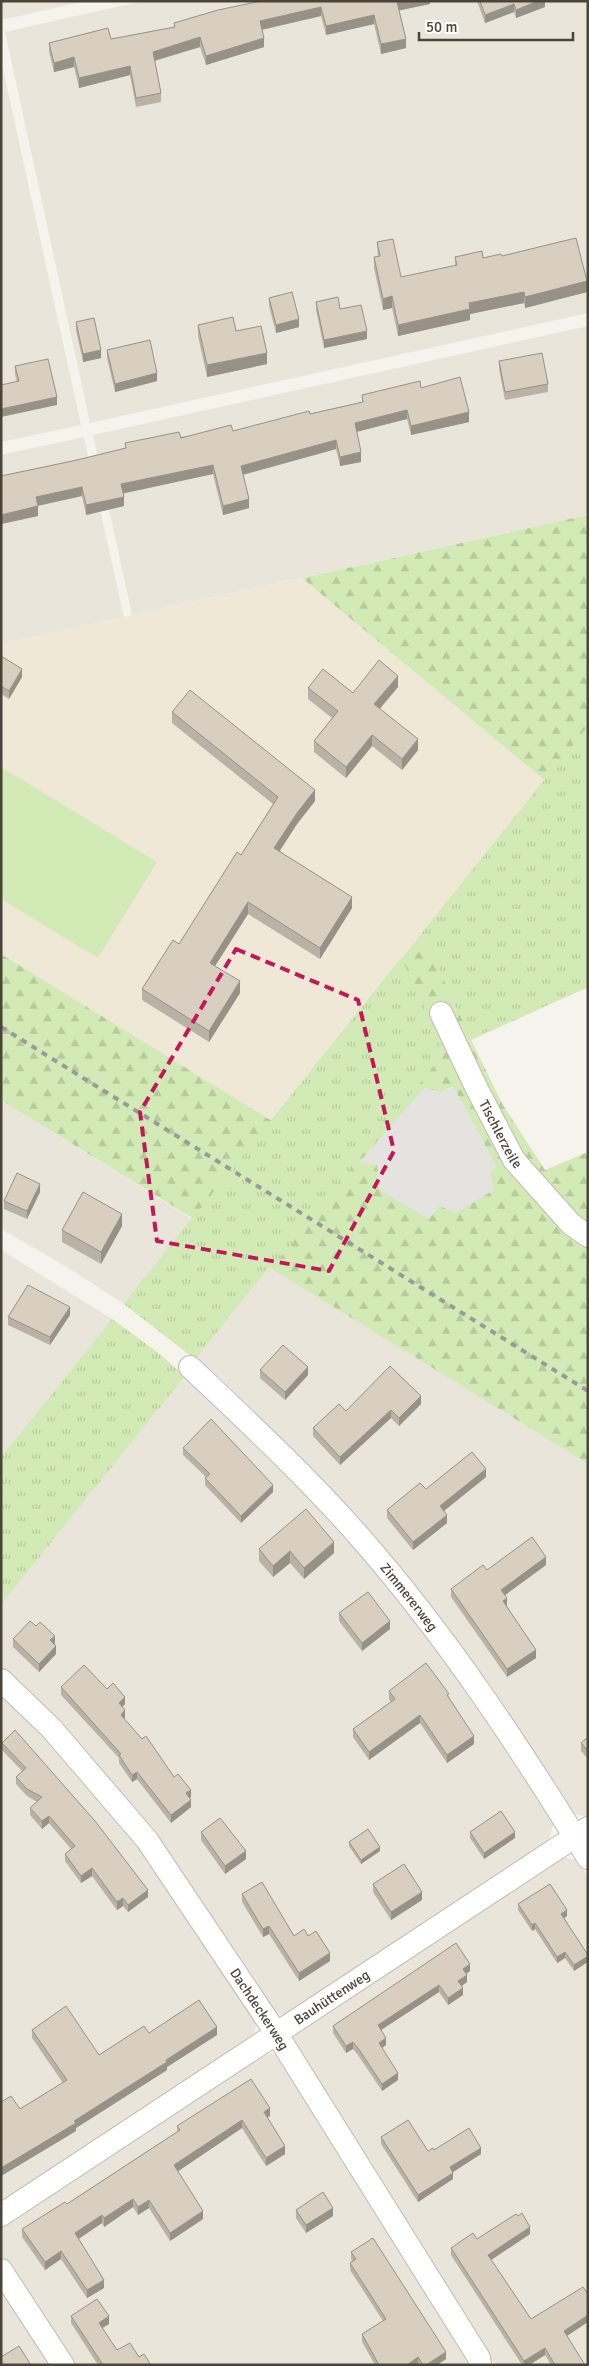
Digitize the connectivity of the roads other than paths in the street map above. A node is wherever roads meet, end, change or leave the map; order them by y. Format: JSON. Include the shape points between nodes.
{"nodes":[{"id":1,"x":441,"y":1013,"type":"dead end"},
{"id":2,"x":588,"y":1236,"type":"edge"},
{"id":3,"x":190,"y":1367,"type":"dead end"},
{"id":4,"x":1,"y":1680,"type":"edge"},
{"id":5,"x":581,"y":1832,"type":"edge"},
{"id":6,"x":588,"y":1858,"type":"edge"},
{"id":7,"x":276,"y":2033,"type":"junction"},
{"id":8,"x":1,"y":2215,"type":"edge"},
{"id":9,"x":1,"y":2270,"type":"edge"},
{"id":10,"x":63,"y":2365,"type":"edge"},
{"id":11,"x":480,"y":2365,"type":"edge"}],
"edges":[{"from":1,"to":2,"type":"street","name":"Tischlerzeile","via":[[514,1160],[571,1224]]},
{"from":3,"to":5,"type":"street","name":"Zimmererweg","via":[[293,1465],[413,1600]]},
{"from":4,"to":7,"type":"street","name":"Dachdeckerweg","via":[[51,1728],[147,1840]]},
{"from":5,"to":6,"type":"street","name":"Zimmererweg"},
{"from":5,"to":7,"type":"street","name":"Bauhüttenweg"},
{"from":7,"to":8,"type":"street","name":"Bauhüttenweg"},
{"from":7,"to":11,"type":"street","name":"Dachdeckerweg","via":[[479,2358]]},
{"from":9,"to":10,"type":"street"}]}
